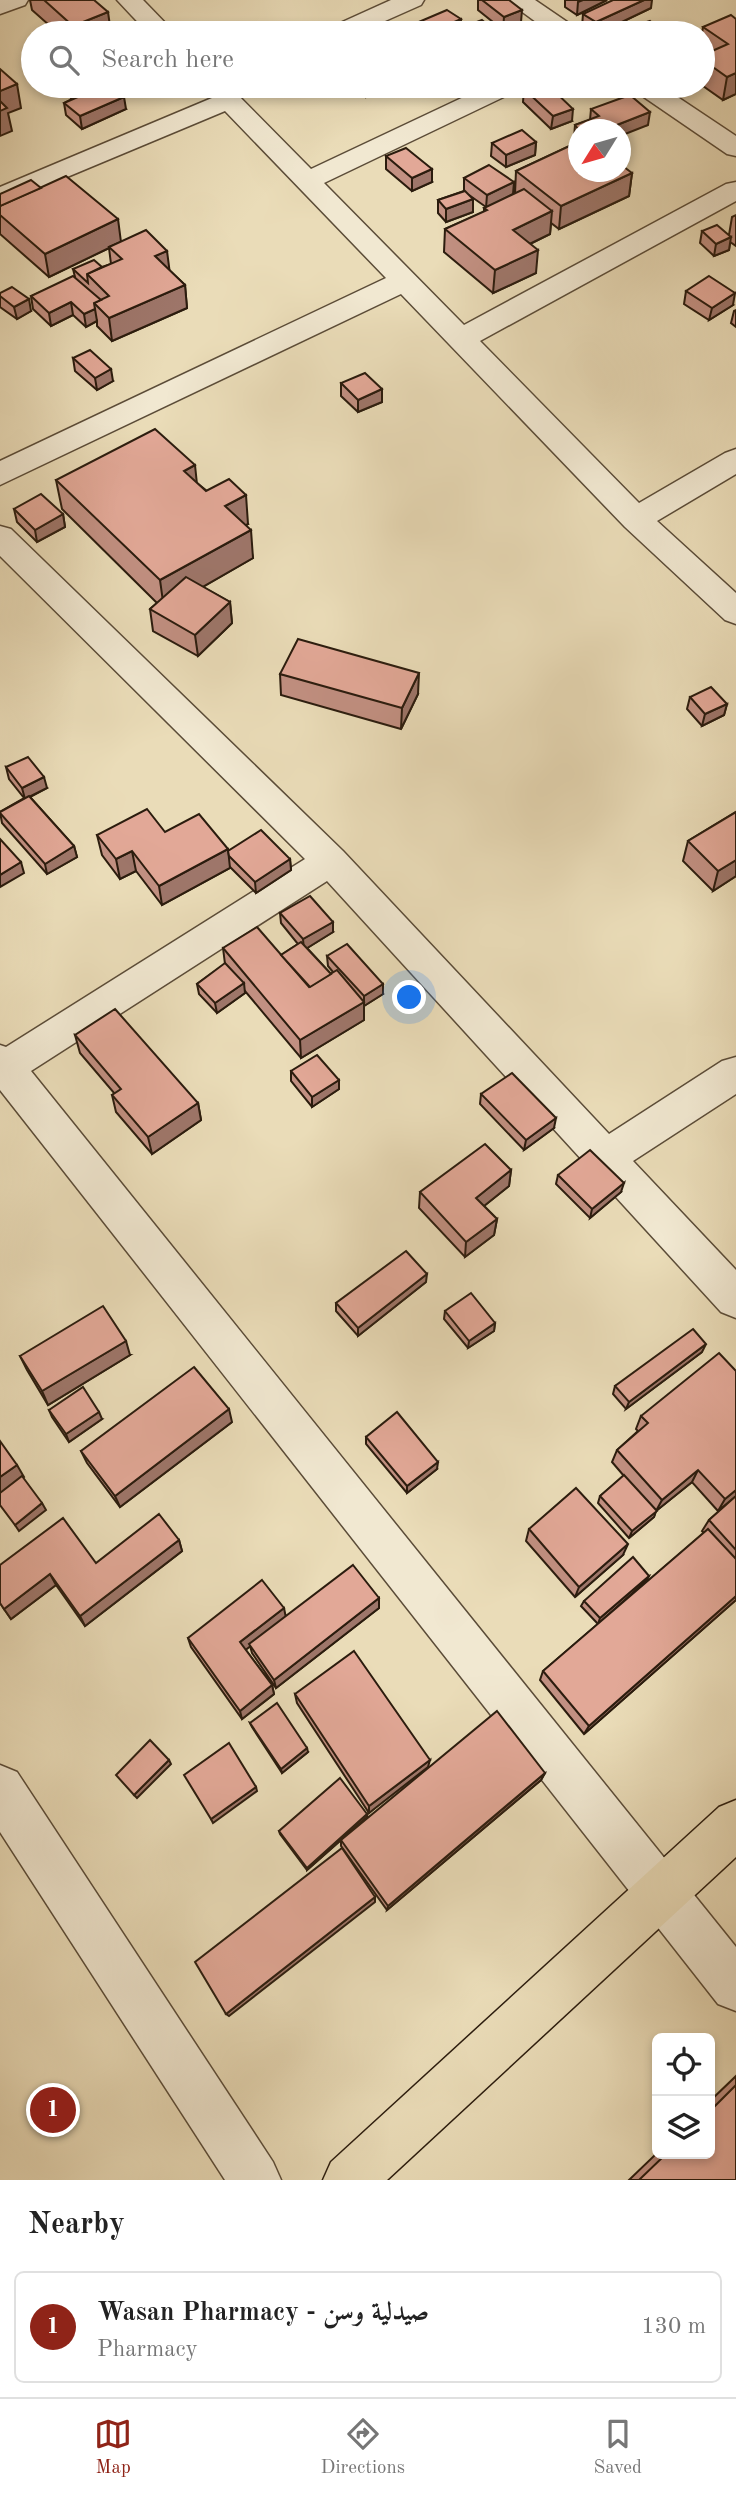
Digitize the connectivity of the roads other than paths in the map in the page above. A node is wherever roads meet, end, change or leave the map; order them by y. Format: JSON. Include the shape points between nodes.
{"nodes":[{"id":1,"x":16,"y":0,"type":"edge"},
{"id":2,"x":129,"y":0,"type":"edge"},
{"id":3,"x":412,"y":0,"type":"edge"},
{"id":4,"x":518,"y":0,"type":"edge"},
{"id":5,"x":0,"y":7,"type":"edge"},
{"id":6,"x":150,"y":21,"type":"edge"},
{"id":7,"x":365,"y":21,"type":"edge"},
{"id":8,"x":549,"y":21,"type":"edge"},
{"id":9,"x":204,"y":98,"type":"edge"},
{"id":10,"x":228,"y":98,"type":"edge"},
{"id":11,"x":482,"y":98,"type":"edge"},
{"id":12,"x":662,"y":98,"type":"edge"},
{"id":13,"x":736,"y":148,"type":"edge"},
{"id":14,"x":306,"y":181,"type":"junction"},
{"id":15,"x":736,"y":190,"type":"edge"},
{"id":16,"x":0,"y":197,"type":"edge"},
{"id":17,"x":406,"y":280,"type":"junction"},
{"id":18,"x":462,"y":338,"type":"junction"},
{"id":19,"x":736,"y":460,"type":"edge"},
{"id":20,"x":0,"y":474,"type":"edge"},
{"id":21,"x":636,"y":519,"type":"junction"},
{"id":22,"x":0,"y":537,"type":"edge"},
{"id":23,"x":736,"y":612,"type":"edge"},
{"id":24,"x":330,"y":861,"type":"junction"},
{"id":25,"x":2,"y":1066,"type":"edge"},
{"id":26,"x":736,"y":1073,"type":"edge"},
{"id":27,"x":606,"y":1158,"type":"junction"},
{"id":28,"x":736,"y":1299,"type":"edge"},
{"id":29,"x":0,"y":1788,"type":"edge"},
{"id":30,"x":736,"y":1824,"type":"edge"},
{"id":31,"x":662,"y":1894,"type":"junction"},
{"id":32,"x":736,"y":1986,"type":"edge"},
{"id":33,"x":255,"y":2180,"type":"edge"},
{"id":34,"x":349,"y":2180,"type":"edge"}],
"edges":[{"from":1,"to":5,"type":"street"},
{"from":2,"to":6,"type":"street"},
{"from":3,"to":7,"type":"street"},
{"from":4,"to":8,"type":"street"},
{"from":9,"to":16,"type":"street"},
{"from":10,"to":14,"type":"street"},
{"from":11,"to":14,"type":"street"},
{"from":12,"to":13,"type":"street"},
{"from":14,"to":17,"type":"street"},
{"from":15,"to":18,"type":"street"},
{"from":17,"to":18,"type":"street"},
{"from":17,"to":20,"type":"street"},
{"from":18,"to":21,"type":"street"},
{"from":19,"to":21,"type":"street"},
{"from":21,"to":23,"type":"street"},
{"from":22,"to":24,"type":"street"},
{"from":24,"to":25,"type":"street"},
{"from":24,"to":27,"type":"street"},
{"from":25,"to":31,"type":"street"},
{"from":26,"to":27,"type":"street"},
{"from":27,"to":28,"type":"street"},
{"from":29,"to":33,"type":"street"},
{"from":30,"to":31,"type":"main road"},
{"from":31,"to":32,"type":"street"},
{"from":31,"to":34,"type":"main road"}]}
